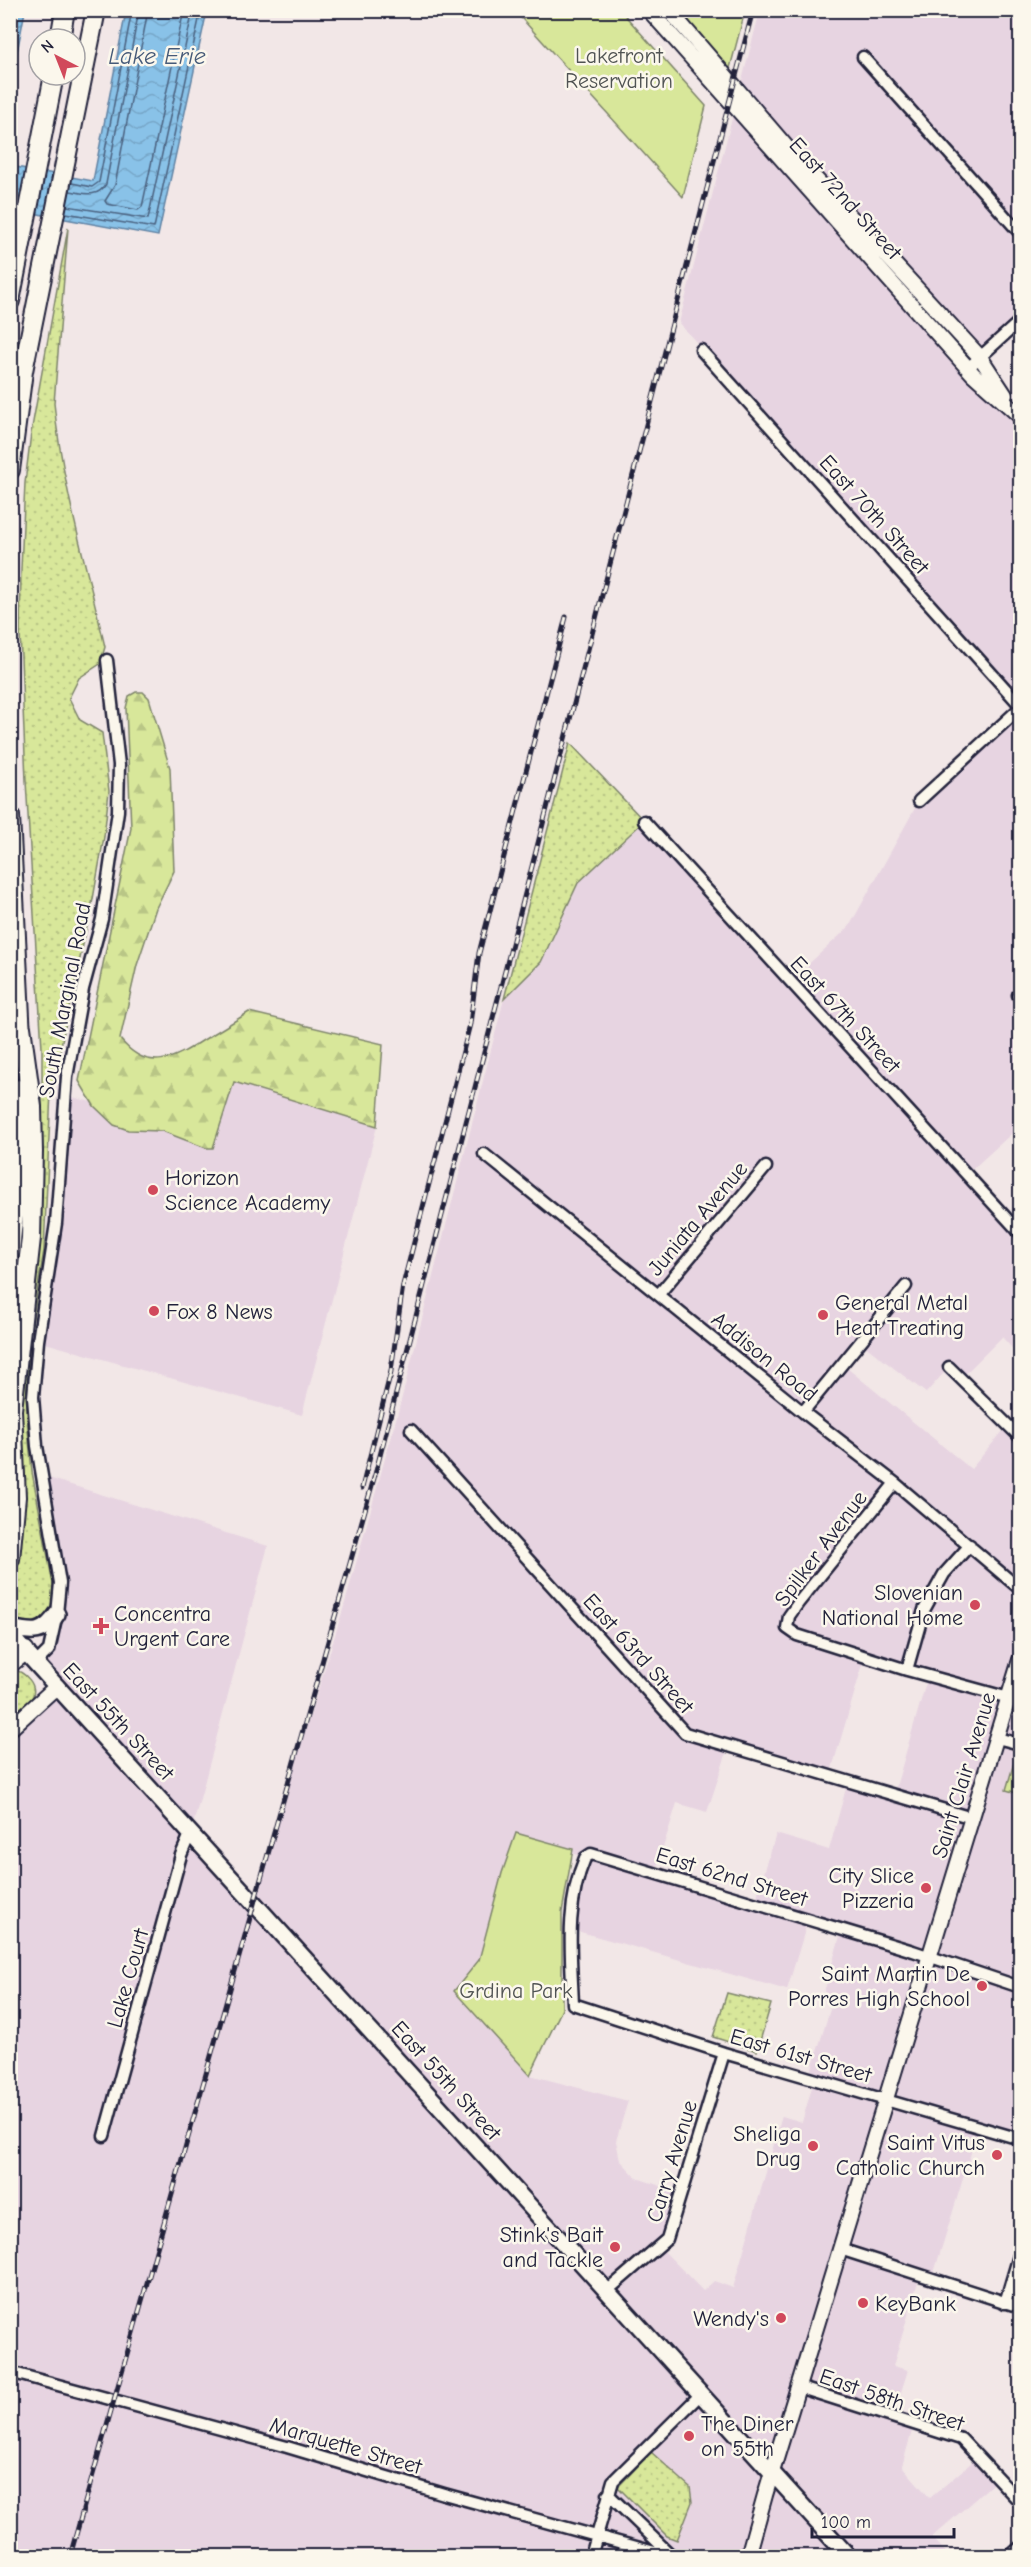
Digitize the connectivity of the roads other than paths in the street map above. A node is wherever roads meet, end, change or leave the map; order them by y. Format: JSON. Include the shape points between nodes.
{"nodes":[{"id":1,"x":65,"y":10,"type":"edge"},
{"id":2,"x":96,"y":10,"type":"edge"},
{"id":3,"x":649,"y":10,"type":"edge"},
{"id":4,"x":669,"y":10,"type":"edge"},
{"id":5,"x":62,"y":27,"type":"edge"},
{"id":6,"x":863,"y":57,"type":"dead end"},
{"id":7,"x":52,"y":87,"type":"edge"},
{"id":8,"x":1020,"y":233,"type":"edge"},
{"id":9,"x":10,"y":302,"type":"edge"},
{"id":10,"x":1020,"y":321,"type":"edge"},
{"id":11,"x":701,"y":350,"type":"dead end"},
{"id":12,"x":980,"y":357,"type":"junction"},
{"id":13,"x":968,"y":368,"type":"junction"},
{"id":14,"x":1018,"y":413,"type":"edge"},
{"id":15,"x":10,"y":470,"type":"edge"},
{"id":16,"x":106,"y":660,"type":"dead end"},
{"id":17,"x":1020,"y":707,"type":"edge"},
{"id":18,"x":919,"y":801,"type":"dead end"},
{"id":19,"x":10,"y":816,"type":"edge"},
{"id":20,"x":644,"y":822,"type":"dead end"},
{"id":21,"x":21,"y":1026,"type":"junction"},
{"id":22,"x":484,"y":1154,"type":"dead end"},
{"id":23,"x":766,"y":1167,"type":"dead end"},
{"id":24,"x":1020,"y":1233,"type":"edge"},
{"id":25,"x":10,"y":1251,"type":"edge"},
{"id":26,"x":906,"y":1286,"type":"dead end"},
{"id":27,"x":659,"y":1294,"type":"junction"},
{"id":28,"x":949,"y":1366,"type":"dead end"},
{"id":29,"x":803,"y":1412,"type":"junction"},
{"id":30,"x":411,"y":1430,"type":"dead end"},
{"id":31,"x":1020,"y":1437,"type":"edge"},
{"id":32,"x":895,"y":1483,"type":"junction"},
{"id":33,"x":970,"y":1545,"type":"junction"},
{"id":34,"x":10,"y":1559,"type":"edge"},
{"id":35,"x":1020,"y":1589,"type":"edge"},
{"id":36,"x":57,"y":1614,"type":"junction"},
{"id":37,"x":10,"y":1628,"type":"edge"},
{"id":38,"x":10,"y":1635,"type":"edge"},
{"id":39,"x":30,"y":1657,"type":"junction"},
{"id":40,"x":1020,"y":1660,"type":"edge"},
{"id":41,"x":10,"y":1663,"type":"edge"},
{"id":42,"x":908,"y":1671,"type":"junction"},
{"id":43,"x":57,"y":1686,"type":"junction"},
{"id":44,"x":1009,"y":1698,"type":"junction"},
{"id":45,"x":10,"y":1729,"type":"edge"},
{"id":46,"x":997,"y":1738,"type":"junction"},
{"id":47,"x":1020,"y":1744,"type":"edge"},
{"id":48,"x":972,"y":1818,"type":"junction"},
{"id":49,"x":191,"y":1832,"type":"junction"},
{"id":50,"x":929,"y":1958,"type":"junction"},
{"id":51,"x":1020,"y":1987,"type":"edge"},
{"id":52,"x":573,"y":2004,"type":"joint"},
{"id":53,"x":724,"y":2053,"type":"junction"},
{"id":54,"x":887,"y":2100,"type":"junction"},
{"id":55,"x":104,"y":2136,"type":"dead end"},
{"id":56,"x":1020,"y":2139,"type":"edge"},
{"id":57,"x":840,"y":2249,"type":"junction"},
{"id":58,"x":1020,"y":2252,"type":"edge"},
{"id":59,"x":608,"y":2291,"type":"junction"},
{"id":60,"x":1005,"y":2302,"type":"junction"},
{"id":61,"x":1020,"y":2307,"type":"edge"},
{"id":62,"x":10,"y":2372,"type":"edge"},
{"id":63,"x":798,"y":2387,"type":"junction"},
{"id":64,"x":701,"y":2394,"type":"junction"},
{"id":65,"x":772,"y":2472,"type":"junction"},
{"id":66,"x":608,"y":2494,"type":"junction"},
{"id":67,"x":1020,"y":2502,"type":"edge"},
{"id":68,"x":596,"y":2537,"type":"junction"},
{"id":69,"x":1020,"y":2547,"type":"edge"},
{"id":70,"x":591,"y":2556,"type":"edge"},
{"id":71,"x":671,"y":2556,"type":"edge"},
{"id":72,"x":748,"y":2556,"type":"edge"},
{"id":73,"x":848,"y":2556,"type":"edge"},
{"id":74,"x":1010,"y":2556,"type":"edge"}],
"edges":[{"from":1,"to":5,"type":"highway"},
{"from":2,"to":15,"type":"highway","via":[[23,371]]},
{"from":3,"to":13,"type":"main road","name":"East 72nd Street"},
{"from":4,"to":12,"type":"main road","name":"East 72nd Street","via":[[790,151]]},
{"from":6,"to":8,"type":"street"},
{"from":7,"to":9,"type":"highway"},
{"from":10,"to":12,"type":"street"},
{"from":11,"to":17,"type":"street","name":"East 70th Street"},
{"from":12,"to":13,"type":"street"},
{"from":12,"to":14,"type":"main road","name":"East 72nd Street"},
{"from":13,"to":14,"type":"main road","name":"East 72nd Street"},
{"from":16,"to":36,"type":"street","name":"South Marginal Road","via":[[119,765],[118,810],[102,919],[83,989],[67,1077],[56,1223],[33,1397],[37,1446],[59,1571]]},
{"from":17,"to":18,"type":"street"},
{"from":19,"to":21,"type":"highway"},
{"from":20,"to":24,"type":"street","name":"East 67th Street"},
{"from":21,"to":25,"type":"highway","via":[[19,1139]]},
{"from":21,"to":34,"type":"highway","via":[[32,1107],[33,1152],[31,1238],[12,1410],[16,1497]]},
{"from":22,"to":27,"type":"street","name":"Addison Road"},
{"from":23,"to":27,"type":"street","name":"Juniata Avenue"},
{"from":26,"to":29,"type":"street"},
{"from":27,"to":29,"type":"street","name":"Addison Road"},
{"from":28,"to":31,"type":"street"},
{"from":29,"to":32,"type":"street","name":"Addison Road"},
{"from":30,"to":48,"type":"street","name":"East 63rd Street","via":[[685,1732]]},
{"from":32,"to":33,"type":"street","name":"Addison Road"},
{"from":32,"to":42,"type":"street","name":"Spilker Avenue","via":[[789,1616],[787,1628],[797,1635]]},
{"from":33,"to":35,"type":"street","name":"Addison Road"},
{"from":33,"to":42,"type":"street","via":[[944,1574],[924,1610]]},
{"from":36,"to":37,"type":"main road","via":[[43,1630]]},
{"from":36,"to":39,"type":"street","name":"South Marginal Road","via":[[49,1650]]},
{"from":38,"to":39,"type":"main road","name":"East 55th Street"},
{"from":39,"to":41,"type":"highway"},
{"from":39,"to":43,"type":"main road","name":"East 55th Street"},
{"from":40,"to":44,"type":"main road","name":"Saint Clair Avenue"},
{"from":42,"to":44,"type":"street"},
{"from":43,"to":45,"type":"main road"},
{"from":43,"to":49,"type":"main road","name":"East 55th Street"},
{"from":44,"to":46,"type":"main road","name":"Saint Clair Avenue"},
{"from":46,"to":47,"type":"street"},
{"from":46,"to":48,"type":"main road","name":"Saint Clair Avenue"},
{"from":48,"to":50,"type":"main road","name":"Saint Clair Avenue"},
{"from":49,"to":55,"type":"street","name":"Lake Court","via":[[181,1855]]},
{"from":49,"to":59,"type":"main road","name":"East 55th Street"},
{"from":50,"to":51,"type":"street","name":"East 62nd Street"},
{"from":50,"to":52,"type":"street","name":"East 62nd Street","via":[[591,1854],[583,1863],[571,1908]]},
{"from":50,"to":54,"type":"main road","name":"Saint Clair Avenue"},
{"from":52,"to":53,"type":"street","name":"East 61st Street"},
{"from":53,"to":54,"type":"street","name":"East 61st Street"},
{"from":53,"to":59,"type":"street","name":"Carry Avenue","via":[[667,2240]]},
{"from":54,"to":56,"type":"street","name":"East 61st Street"},
{"from":54,"to":57,"type":"main road","name":"Saint Clair Avenue"},
{"from":57,"to":60,"type":"street"},
{"from":57,"to":63,"type":"main road","name":"Saint Clair Avenue"},
{"from":58,"to":60,"type":"street"},
{"from":59,"to":64,"type":"main road","name":"East 55th Street"},
{"from":60,"to":61,"type":"street"},
{"from":62,"to":68,"type":"street","name":"Marquette Street"},
{"from":63,"to":65,"type":"main road","name":"Saint Clair Avenue"},
{"from":63,"to":67,"type":"street","name":"East 58th Street","via":[[960,2439]]},
{"from":64,"to":65,"type":"main road","name":"East 55th Street"},
{"from":64,"to":66,"type":"street","via":[[613,2481]]},
{"from":65,"to":72,"type":"main road","name":"Saint Clair Avenue"},
{"from":65,"to":73,"type":"main road","name":"East 55th Street"},
{"from":66,"to":68,"type":"street"},
{"from":66,"to":71,"type":"street"},
{"from":68,"to":70,"type":"street"},
{"from":68,"to":71,"type":"street","name":"Marquette Street"},
{"from":69,"to":74,"type":"street"}]}
